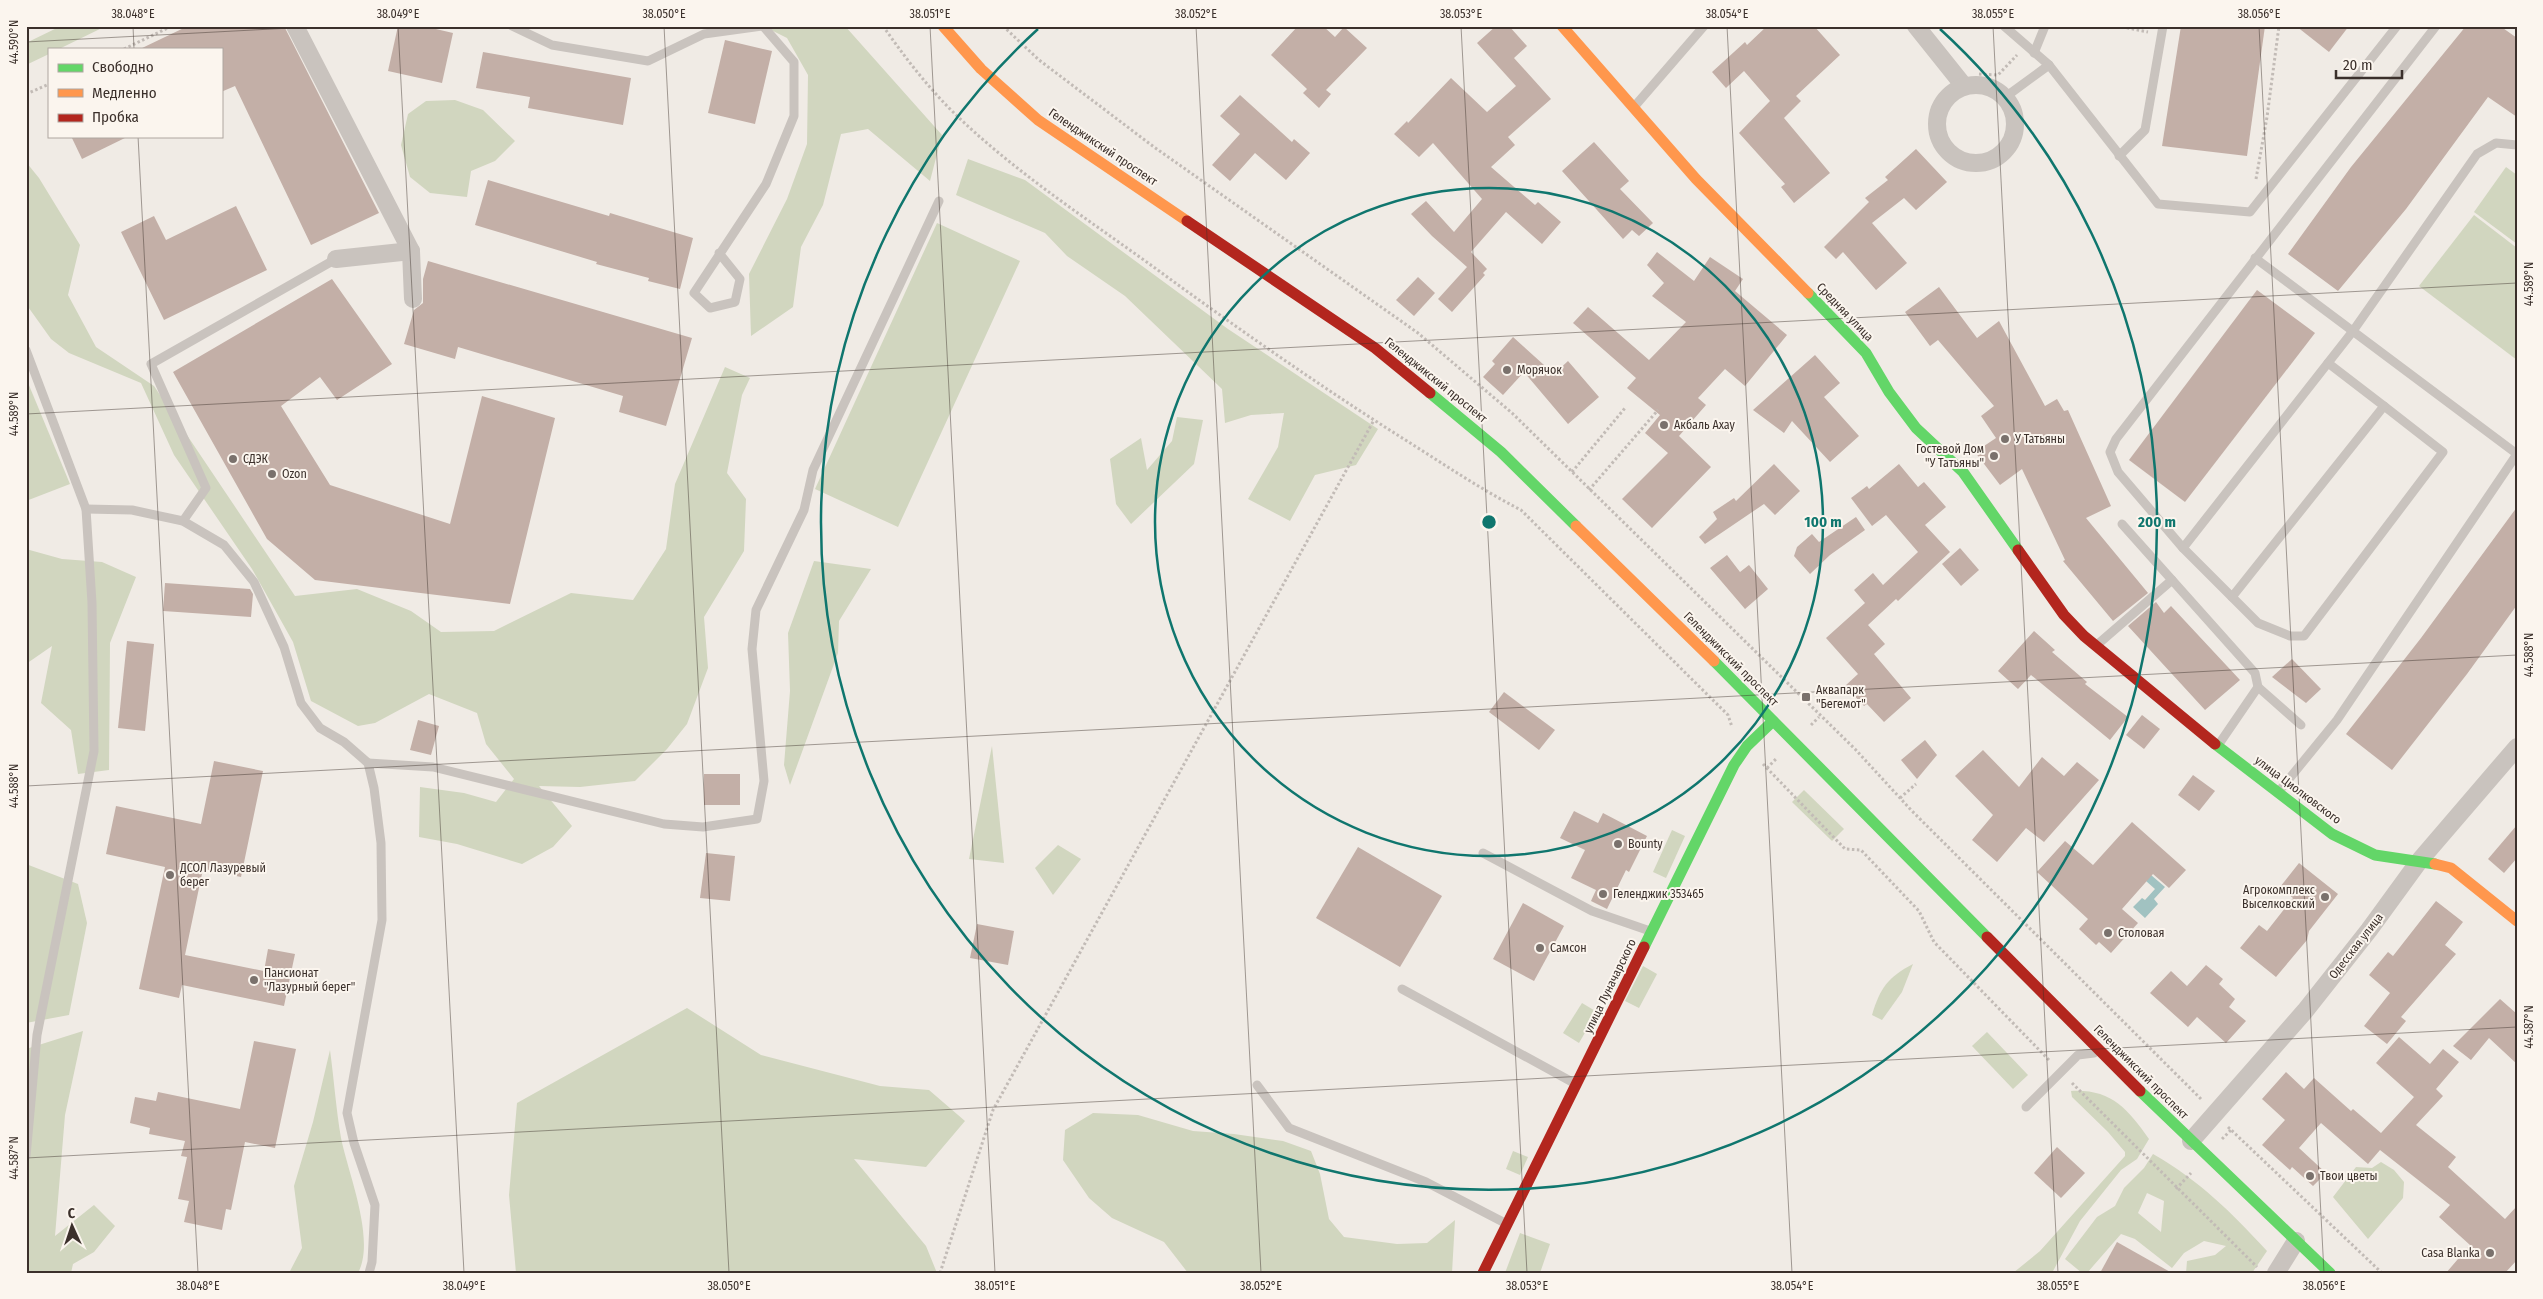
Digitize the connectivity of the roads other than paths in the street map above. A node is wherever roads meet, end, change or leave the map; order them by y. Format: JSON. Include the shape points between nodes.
{"nodes":[{"id":1,"x":295,"y":26,"type":"edge"},
{"id":2,"x":512,"y":26,"type":"edge"},
{"id":3,"x":762,"y":26,"type":"edge"},
{"id":4,"x":943,"y":26,"type":"edge"},
{"id":5,"x":1562,"y":26,"type":"edge"},
{"id":6,"x":1704,"y":26,"type":"edge"},
{"id":7,"x":1916,"y":26,"type":"edge"},
{"id":8,"x":2004,"y":26,"type":"edge"},
{"id":9,"x":2045,"y":26,"type":"edge"},
{"id":10,"x":2397,"y":26,"type":"edge"},
{"id":11,"x":2436,"y":26,"type":"edge"},
{"id":12,"x":2162,"y":30,"type":"edge"},
{"id":13,"x":2034,"y":52,"type":"junction"},
{"id":14,"x":2049,"y":65,"type":"junction"},
{"id":15,"x":1971,"y":80,"type":"junction"},
{"id":16,"x":2004,"y":98,"type":"junction"},
{"id":17,"x":1633,"y":107,"type":"junction"},
{"id":18,"x":2517,"y":145,"type":"edge"},
{"id":19,"x":2119,"y":156,"type":"junction"},
{"id":20,"x":939,"y":201,"type":"dead end"},
{"id":21,"x":411,"y":251,"type":"junction"},
{"id":22,"x":719,"y":254,"type":"junction"},
{"id":23,"x":2255,"y":258,"type":"junction"},
{"id":24,"x":336,"y":259,"type":"joint"},
{"id":25,"x":413,"y":299,"type":"dead end"},
{"id":26,"x":2353,"y":332,"type":"junction"},
{"id":27,"x":26,"y":350,"type":"edge"},
{"id":28,"x":2328,"y":363,"type":"junction"},
{"id":29,"x":2384,"y":406,"type":"junction"},
{"id":30,"x":2517,"y":454,"type":"edge"},
{"id":31,"x":86,"y":509,"type":"junction"},
{"id":32,"x":183,"y":521,"type":"junction"},
{"id":33,"x":2122,"y":524,"type":"dead end"},
{"id":34,"x":2183,"y":548,"type":"junction"},
{"id":35,"x":2172,"y":580,"type":"junction"},
{"id":36,"x":2232,"y":597,"type":"junction"},
{"id":37,"x":2084,"y":636,"type":"joint"},
{"id":38,"x":2096,"y":646,"type":"junction"},
{"id":39,"x":2258,"y":688,"type":"junction"},
{"id":40,"x":1773,"y":721,"type":"junction"},
{"id":41,"x":2301,"y":725,"type":"dead end"},
{"id":42,"x":2217,"y":746,"type":"junction"},
{"id":43,"x":2517,"y":747,"type":"edge"},
{"id":44,"x":368,"y":764,"type":"junction"},
{"id":45,"x":2278,"y":792,"type":"junction"},
{"id":46,"x":1483,"y":853,"type":"dead end"},
{"id":47,"x":2420,"y":860,"type":"junction"},
{"id":48,"x":2517,"y":921,"type":"edge"},
{"id":49,"x":1652,"y":932,"type":"junction"},
{"id":50,"x":1402,"y":989,"type":"dead end"},
{"id":51,"x":2101,"y":1052,"type":"junction"},
{"id":52,"x":1576,"y":1084,"type":"junction"},
{"id":53,"x":1257,"y":1085,"type":"dead end"},
{"id":54,"x":2026,"y":1107,"type":"dead end"},
{"id":55,"x":2191,"y":1141,"type":"junction"},
{"id":56,"x":26,"y":1156,"type":"edge"},
{"id":57,"x":1507,"y":1224,"type":"junction"},
{"id":58,"x":2296,"y":1241,"type":"junction"},
{"id":59,"x":369,"y":1273,"type":"edge"},
{"id":60,"x":1483,"y":1273,"type":"edge"},
{"id":61,"x":2276,"y":1273,"type":"edge"},
{"id":62,"x":2330,"y":1273,"type":"edge"}],
"edges":[{"from":1,"to":21,"type":"street"},
{"from":2,"to":3,"type":"lane","via":[[552,45],[648,61],[704,34]]},
{"from":3,"to":22,"type":"lane","via":[[794,62],[794,116],[766,184]]},
{"from":4,"to":40,"type":"street","name":"Геленджикский проспект","via":[[981,69],[1038,120],[1375,348],[1460,416],[1564,512]]},
{"from":5,"to":17,"type":"street","name":"Средняя улица"},
{"from":6,"to":17,"type":"lane"},
{"from":7,"to":15,"type":"street"},
{"from":8,"to":13,"type":"lane"},
{"from":9,"to":13,"type":"lane"},
{"from":10,"to":19,"type":"lane","via":[[2250,212],[2158,204]]},
{"from":11,"to":23,"type":"lane"},
{"from":12,"to":19,"type":"lane","via":[[2145,130]]},
{"from":13,"to":14,"type":"lane"},
{"from":14,"to":16,"type":"lane"},
{"from":14,"to":19,"type":"lane"},
{"from":15,"to":16,"type":"street","via":[[1990,87]]},
{"from":15,"to":16,"type":"street","via":[[1952,92],[1937,115],[1941,142],[1960,160],[1986,162],[2006,149],[2015,126],[2014,114]]},
{"from":17,"to":37,"type":"street","name":"Средняя улица","via":[[1696,179],[1866,353],[1916,428],[1964,472],[2064,615]]},
{"from":18,"to":26,"type":"lane","via":[[2496,142],[2477,154]]},
{"from":20,"to":44,"type":"lane","via":[[813,470],[804,510],[756,610],[752,649],[764,781],[757,819],[703,827],[664,824],[433,767]]},
{"from":21,"to":24,"type":"street"},
{"from":21,"to":25,"type":"street"},
{"from":22,"to":22,"type":"lane","via":[[694,293],[710,308],[735,302],[740,279]]},
{"from":23,"to":26,"type":"lane"},
{"from":23,"to":34,"type":"lane","via":[[2116,439],[2110,452],[2118,472]]},
{"from":24,"to":32,"type":"lane","via":[[151,364],[206,488]]},
{"from":26,"to":28,"type":"lane"},
{"from":26,"to":30,"type":"lane"},
{"from":27,"to":31,"type":"lane"},
{"from":28,"to":29,"type":"lane"},
{"from":28,"to":34,"type":"lane"},
{"from":29,"to":36,"type":"lane"},
{"from":29,"to":36,"type":"lane","via":[[2443,452],[2304,636],[2290,636],[2258,623]]},
{"from":30,"to":45,"type":"lane","via":[[2337,720]]},
{"from":31,"to":32,"type":"lane","via":[[132,510]]},
{"from":31,"to":56,"type":"lane","via":[[92,603],[94,751],[37,1035]]},
{"from":32,"to":44,"type":"lane","via":[[224,545],[254,582],[284,647],[302,703],[320,728],[344,742]]},
{"from":33,"to":35,"type":"lane"},
{"from":34,"to":36,"type":"lane"},
{"from":35,"to":38,"type":"lane"},
{"from":35,"to":39,"type":"lane","via":[[2256,674]]},
{"from":37,"to":38,"type":"street","name":"улица Циолковского"},
{"from":38,"to":42,"type":"street","name":"улица Циолковского"},
{"from":39,"to":41,"type":"lane"},
{"from":39,"to":42,"type":"lane"},
{"from":40,"to":49,"type":"street","name":"улица Луначарского","via":[[1747,746],[1734,765]]},
{"from":40,"to":51,"type":"street","name":"Геленджикский проспект"},
{"from":42,"to":45,"type":"street","name":"улица Циолковского"},
{"from":43,"to":47,"type":"street","name":"Одесская улица"},
{"from":44,"to":59,"type":"lane","via":[[381,843],[382,920],[347,1113],[375,1204]]},
{"from":45,"to":47,"type":"street","name":"улица Циолковского","via":[[2332,834],[2375,855]]},
{"from":46,"to":49,"type":"lane","via":[[1592,911]]},
{"from":47,"to":48,"type":"street","name":"улица Циолковского","via":[[2451,868]]},
{"from":47,"to":55,"type":"street","name":"Одесская улица","via":[[2305,1011]]},
{"from":49,"to":52,"type":"street","name":"улица Луначарского"},
{"from":50,"to":52,"type":"lane"},
{"from":51,"to":54,"type":"lane","via":[[2078,1055]]},
{"from":51,"to":55,"type":"street","name":"Геленджикский проспект"},
{"from":52,"to":57,"type":"street","name":"улица Луначарского"},
{"from":53,"to":57,"type":"lane","via":[[1289,1128],[1426,1182]]},
{"from":55,"to":58,"type":"street","name":"Геленджикский проспект"},
{"from":57,"to":60,"type":"street","name":"улица Луначарского"},
{"from":58,"to":61,"type":"street"},
{"from":58,"to":62,"type":"street"}]}
